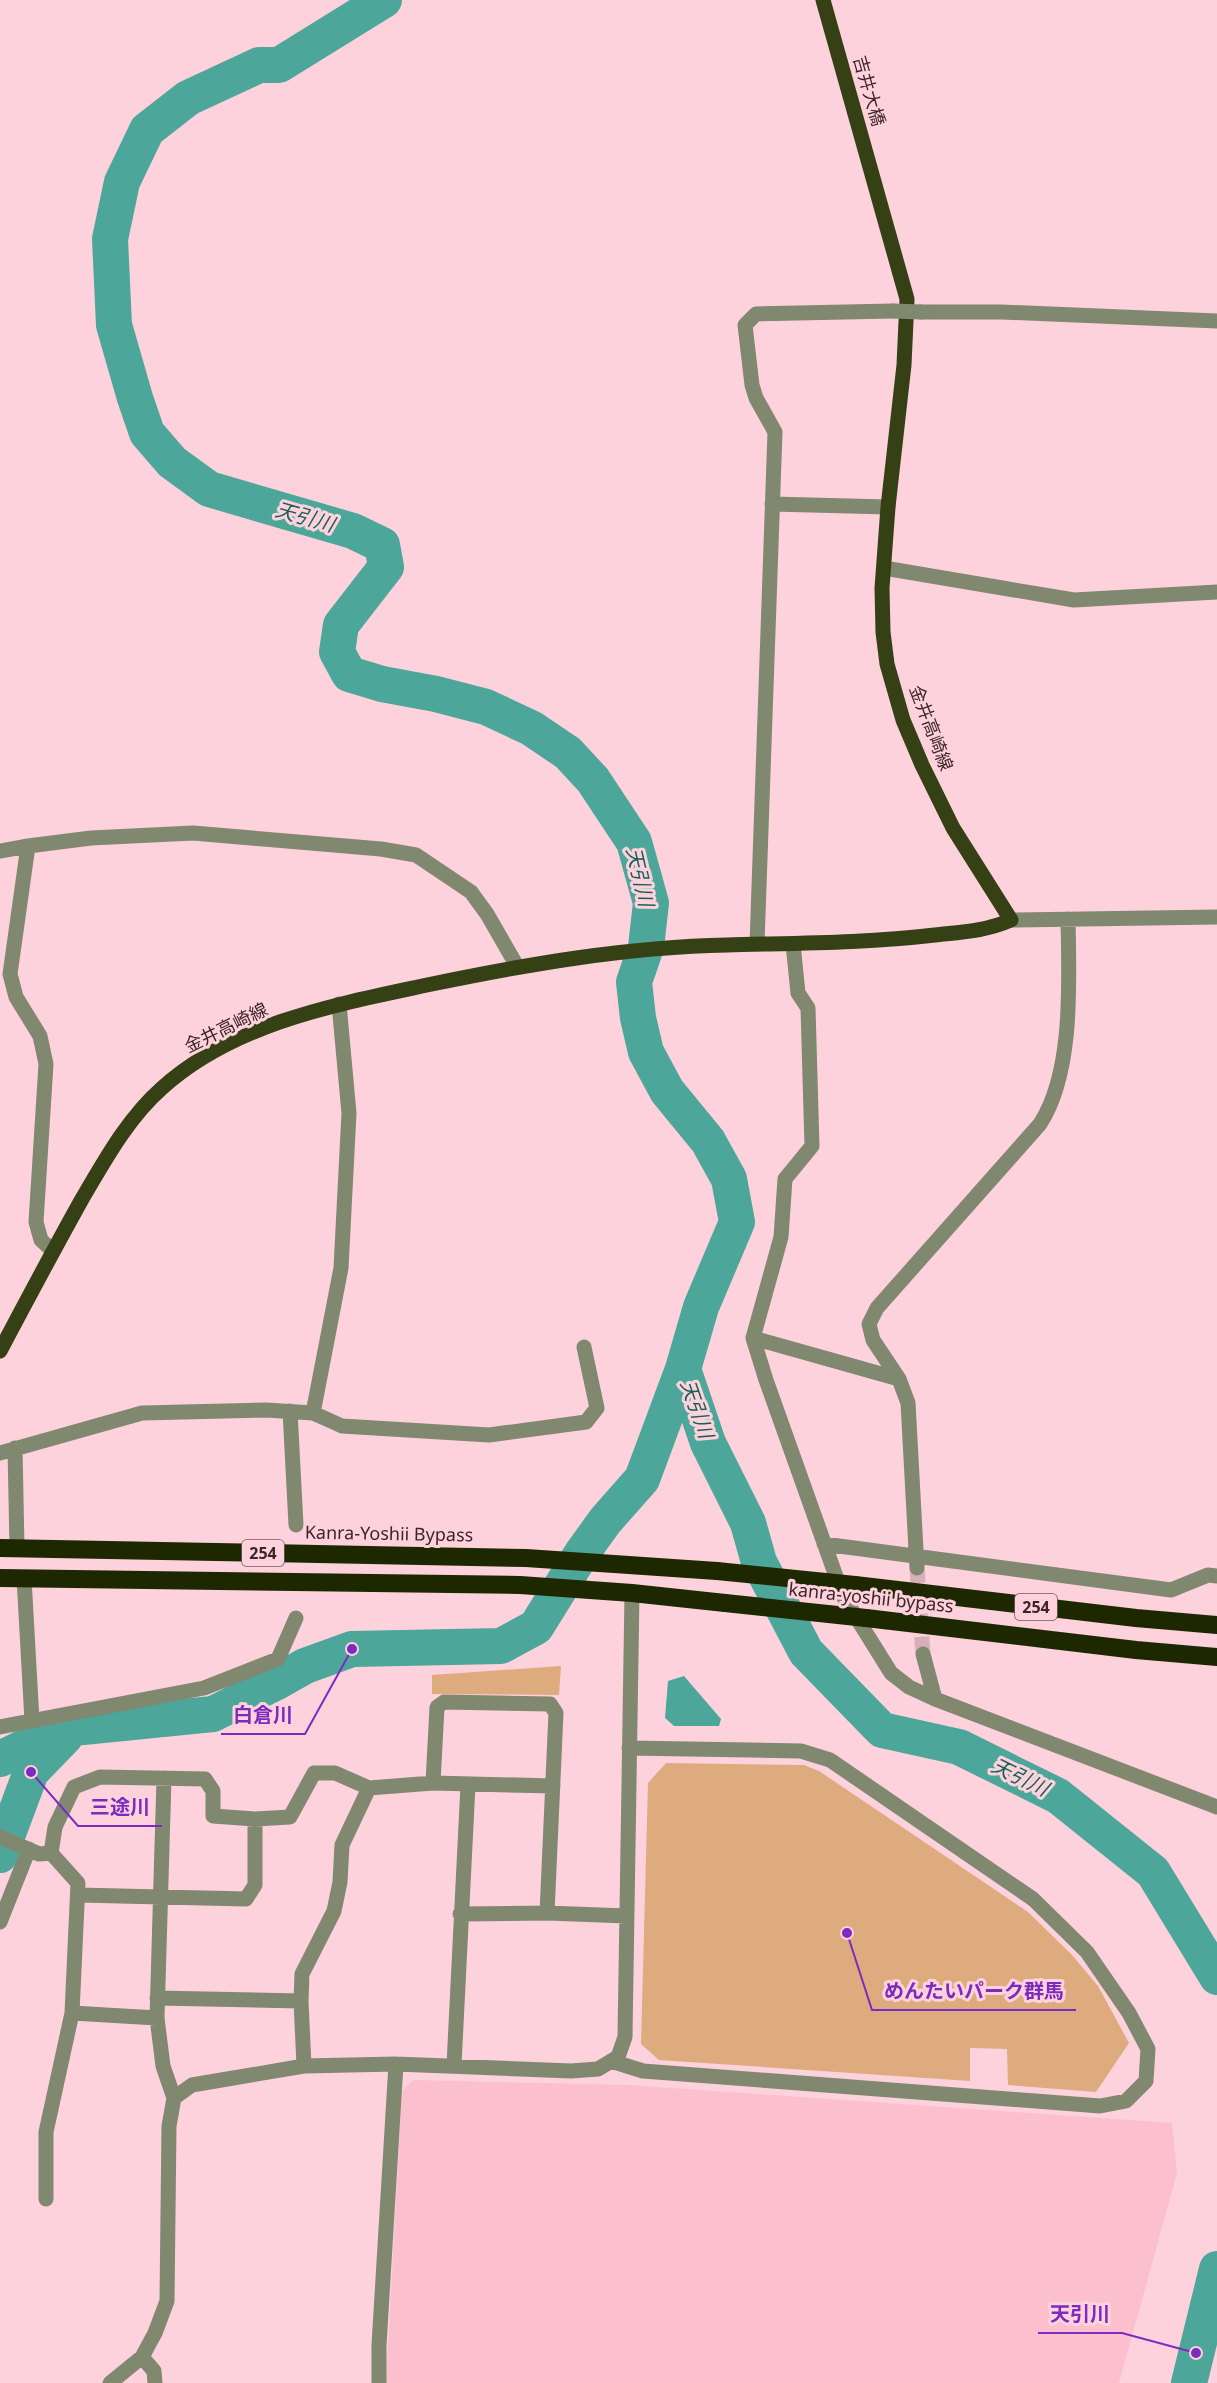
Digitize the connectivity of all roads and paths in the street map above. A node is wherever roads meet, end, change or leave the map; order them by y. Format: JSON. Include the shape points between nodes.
{"nodes":[{"id":1,"x":823,"y":0,"type":"edge"},
{"id":2,"x":878,"y":192,"type":"joint"},
{"id":3,"x":1217,"y":321,"type":"edge"},
{"id":4,"x":772,"y":504,"type":"junction"},
{"id":5,"x":888,"y":507,"type":"junction"},
{"id":6,"x":884,"y":568,"type":"junction"},
{"id":7,"x":1217,"y":592,"type":"edge"},
{"id":8,"x":28,"y":846,"type":"junction"},
{"id":9,"x":0,"y":851,"type":"edge"},
{"id":10,"x":1217,"y":917,"type":"edge"},
{"id":11,"x":1068,"y":919,"type":"junction"},
{"id":12,"x":1011,"y":920,"type":"junction"},
{"id":13,"x":757,"y":944,"type":"junction"},
{"id":14,"x":793,"y":944,"type":"junction"},
{"id":15,"x":517,"y":966,"type":"junction"},
{"id":16,"x":339,"y":1004,"type":"junction"},
{"id":17,"x":53,"y":1251,"type":"junction"},
{"id":18,"x":753,"y":1338,"type":"junction"},
{"id":19,"x":584,"y":1347,"type":"dead end"},
{"id":20,"x":0,"y":1351,"type":"edge"},
{"id":21,"x":899,"y":1379,"type":"junction"},
{"id":22,"x":290,"y":1411,"type":"junction"},
{"id":23,"x":313,"y":1413,"type":"junction"},
{"id":24,"x":7,"y":1451,"type":"edge"},
{"id":25,"x":296,"y":1525,"type":"dead end"},
{"id":26,"x":824,"y":1544,"type":"junction"},
{"id":27,"x":8,"y":1548,"type":"edge"},
{"id":28,"x":526,"y":1558,"type":"joint"},
{"id":29,"x":916,"y":1562,"type":"junction"},
{"id":30,"x":1217,"y":1576,"type":"edge"},
{"id":31,"x":0,"y":1578,"type":"edge"},
{"id":32,"x":24,"y":1578,"type":"junction"},
{"id":33,"x":632,"y":1593,"type":"junction"},
{"id":34,"x":296,"y":1618,"type":"dead end"},
{"id":35,"x":1217,"y":1625,"type":"edge"},
{"id":36,"x":923,"y":1654,"type":"tunnel mouth"},
{"id":37,"x":1217,"y":1657,"type":"edge"},
{"id":38,"x":935,"y":1699,"type":"junction"},
{"id":39,"x":32,"y":1721,"type":"junction"},
{"id":40,"x":0,"y":1727,"type":"edge"},
{"id":41,"x":629,"y":1748,"type":"junction"},
{"id":42,"x":164,"y":1778,"type":"junction"},
{"id":43,"x":433,"y":1783,"type":"junction"},
{"id":44,"x":468,"y":1785,"type":"junction"},
{"id":45,"x":553,"y":1786,"type":"junction"},
{"id":46,"x":369,"y":1788,"type":"junction"},
{"id":47,"x":1217,"y":1807,"type":"edge"},
{"id":48,"x":255,"y":1819,"type":"junction"},
{"id":49,"x":7,"y":1840,"type":"edge"},
{"id":50,"x":29,"y":1849,"type":"junction"},
{"id":51,"x":51,"y":1853,"type":"junction"},
{"id":52,"x":78,"y":1895,"type":"junction"},
{"id":53,"x":160,"y":1898,"type":"junction"},
{"id":54,"x":460,"y":1914,"type":"junction"},
{"id":55,"x":547,"y":1914,"type":"junction"},
{"id":56,"x":627,"y":1917,"type":"junction"},
{"id":57,"x":0,"y":1922,"type":"edge"},
{"id":58,"x":157,"y":1998,"type":"junction"},
{"id":59,"x":301,"y":2001,"type":"junction"},
{"id":60,"x":72,"y":2013,"type":"junction"},
{"id":61,"x":157,"y":2018,"type":"junction"},
{"id":62,"x":611,"y":2061,"type":"junction"},
{"id":63,"x":396,"y":2064,"type":"junction"},
{"id":64,"x":454,"y":2065,"type":"junction"},
{"id":65,"x":304,"y":2066,"type":"junction"},
{"id":66,"x":174,"y":2098,"type":"junction"},
{"id":67,"x":46,"y":2199,"type":"dead end"},
{"id":68,"x":142,"y":2357,"type":"junction"},
{"id":69,"x":110,"y":2383,"type":"edge"},
{"id":70,"x":155,"y":2383,"type":"edge"},
{"id":71,"x":380,"y":2383,"type":"edge"}],
"edges":[{"from":1,"to":2,"type":"main road","name":"吉井大橋"},
{"from":2,"to":5,"type":"main road","name":"金井高崎線","via":[[907,299]]},
{"from":3,"to":4,"type":"street","bridge":true,"via":[[1002,312],[756,314],[745,325],[752,386],[775,432]]},
{"from":4,"to":5,"type":"street"},
{"from":4,"to":13,"type":"street"},
{"from":5,"to":6,"type":"main road","name":"金井高崎線"},
{"from":6,"to":7,"type":"street","via":[[1074,600]]},
{"from":6,"to":12,"type":"main road","name":"金井高崎線","via":[[887,664],[903,720],[953,828]]},
{"from":8,"to":9,"type":"street"},
{"from":8,"to":15,"type":"street","via":[[91,838],[193,833],[416,855],[471,892]]},
{"from":8,"to":17,"type":"street","via":[[10,974],[16,998],[40,1036],[46,1064],[36,1222],[41,1240]]},
{"from":10,"to":11,"type":"street"},
{"from":11,"to":12,"type":"street"},
{"from":11,"to":21,"type":"street","via":[[1070,996],[1052,1106],[877,1308],[869,1324],[873,1340]]},
{"from":12,"to":14,"type":"main road","via":[[991,929],[910,938]]},
{"from":13,"to":14,"type":"main road"},
{"from":13,"to":15,"type":"main road","name":"金井高崎線","via":[[672,946]]},
{"from":14,"to":18,"type":"street","via":[[798,993],[808,1008],[812,1146],[785,1179],[781,1237]]},
{"from":15,"to":16,"type":"main road","name":"金井高崎線"},
{"from":16,"to":17,"type":"main road","name":"金井高崎線","via":[[272,1025],[226,1045],[161,1089],[109,1152]]},
{"from":16,"to":23,"type":"street","via":[[349,1113],[341,1268]]},
{"from":17,"to":20,"type":"main road","name":"金井高崎線"},
{"from":18,"to":21,"type":"street"},
{"from":18,"to":26,"type":"street"},
{"from":19,"to":23,"type":"street","via":[[597,1408],[586,1422],[489,1435],[342,1426]]},
{"from":21,"to":29,"type":"street","via":[[908,1403]]},
{"from":22,"to":23,"type":"street"},
{"from":22,"to":24,"type":"street","via":[[142,1413]]},
{"from":22,"to":25,"type":"street"},
{"from":24,"to":27,"type":"street"},
{"from":26,"to":29,"type":"street"},
{"from":26,"to":38,"type":"street","via":[[843,1596],[891,1673]]},
{"from":27,"to":28,"type":"highway","name":"Kanra-Yoshii Bypass","number":"254"},
{"from":28,"to":35,"type":"highway","name":"kanra-yoshii bypass","number":"254","bridge":true,"via":[[717,1571]]},
{"from":29,"to":30,"type":"street","via":[[1171,1590],[1208,1575]]},
{"from":31,"to":32,"type":"highway","number":"254"},
{"from":32,"to":33,"type":"highway","name":"kanra-yoshii bypass","number":"254","via":[[520,1585]]},
{"from":32,"to":39,"type":"street"},
{"from":33,"to":37,"type":"highway","name":"kanra-yoshii bypass","number":"254","bridge":true},
{"from":33,"to":41,"type":"street"},
{"from":34,"to":39,"type":"street","via":[[278,1659],[204,1688]]},
{"from":36,"to":38,"type":"street"},
{"from":38,"to":47,"type":"street"},
{"from":39,"to":40,"type":"street"},
{"from":41,"to":56,"type":"street"},
{"from":41,"to":62,"type":"street","via":[[801,1751],[830,1761],[1033,1899],[1087,1952],[1129,2013],[1148,2049],[1146,2081],[1126,2101],[1100,2106],[643,2070]]},
{"from":42,"to":48,"type":"street","via":[[205,1779],[213,1791],[213,1816]]},
{"from":42,"to":51,"type":"street","via":[[100,1776],[74,1786],[55,1827]]},
{"from":42,"to":53,"type":"street"},
{"from":43,"to":44,"type":"street"},
{"from":43,"to":45,"type":"street","via":[[436,1707],[444,1702],[550,1704],[556,1713]]},
{"from":43,"to":46,"type":"street"},
{"from":44,"to":45,"type":"street"},
{"from":44,"to":54,"type":"street"},
{"from":45,"to":55,"type":"street"},
{"from":46,"to":48,"type":"street","via":[[335,1773],[314,1773],[290,1817]]},
{"from":46,"to":59,"type":"street","via":[[342,1845],[334,1911],[302,1974]]},
{"from":48,"to":53,"type":"street","via":[[255,1886],[246,1899]]},
{"from":49,"to":50,"type":"street"},
{"from":50,"to":51,"type":"street","via":[[39,1854]]},
{"from":50,"to":57,"type":"street"},
{"from":51,"to":52,"type":"street","via":[[78,1883]]},
{"from":52,"to":53,"type":"street"},
{"from":52,"to":60,"type":"street"},
{"from":53,"to":58,"type":"street"},
{"from":54,"to":55,"type":"street"},
{"from":54,"to":64,"type":"street"},
{"from":55,"to":56,"type":"street"},
{"from":56,"to":62,"type":"street","via":[[625,2037],[618,2057]]},
{"from":58,"to":59,"type":"street"},
{"from":58,"to":61,"type":"street"},
{"from":59,"to":65,"type":"street"},
{"from":60,"to":61,"type":"street"},
{"from":60,"to":67,"type":"street","via":[[46,2132]]},
{"from":61,"to":66,"type":"street","via":[[163,2067]]},
{"from":62,"to":64,"type":"street","via":[[598,2070],[571,2071]]},
{"from":63,"to":64,"type":"street"},
{"from":63,"to":65,"type":"street"},
{"from":63,"to":71,"type":"street"},
{"from":65,"to":66,"type":"street","via":[[192,2085]]},
{"from":66,"to":68,"type":"street","via":[[169,2126],[166,2301]]},
{"from":68,"to":69,"type":"street"},
{"from":68,"to":70,"type":"street","via":[[154,2371]]}]}
